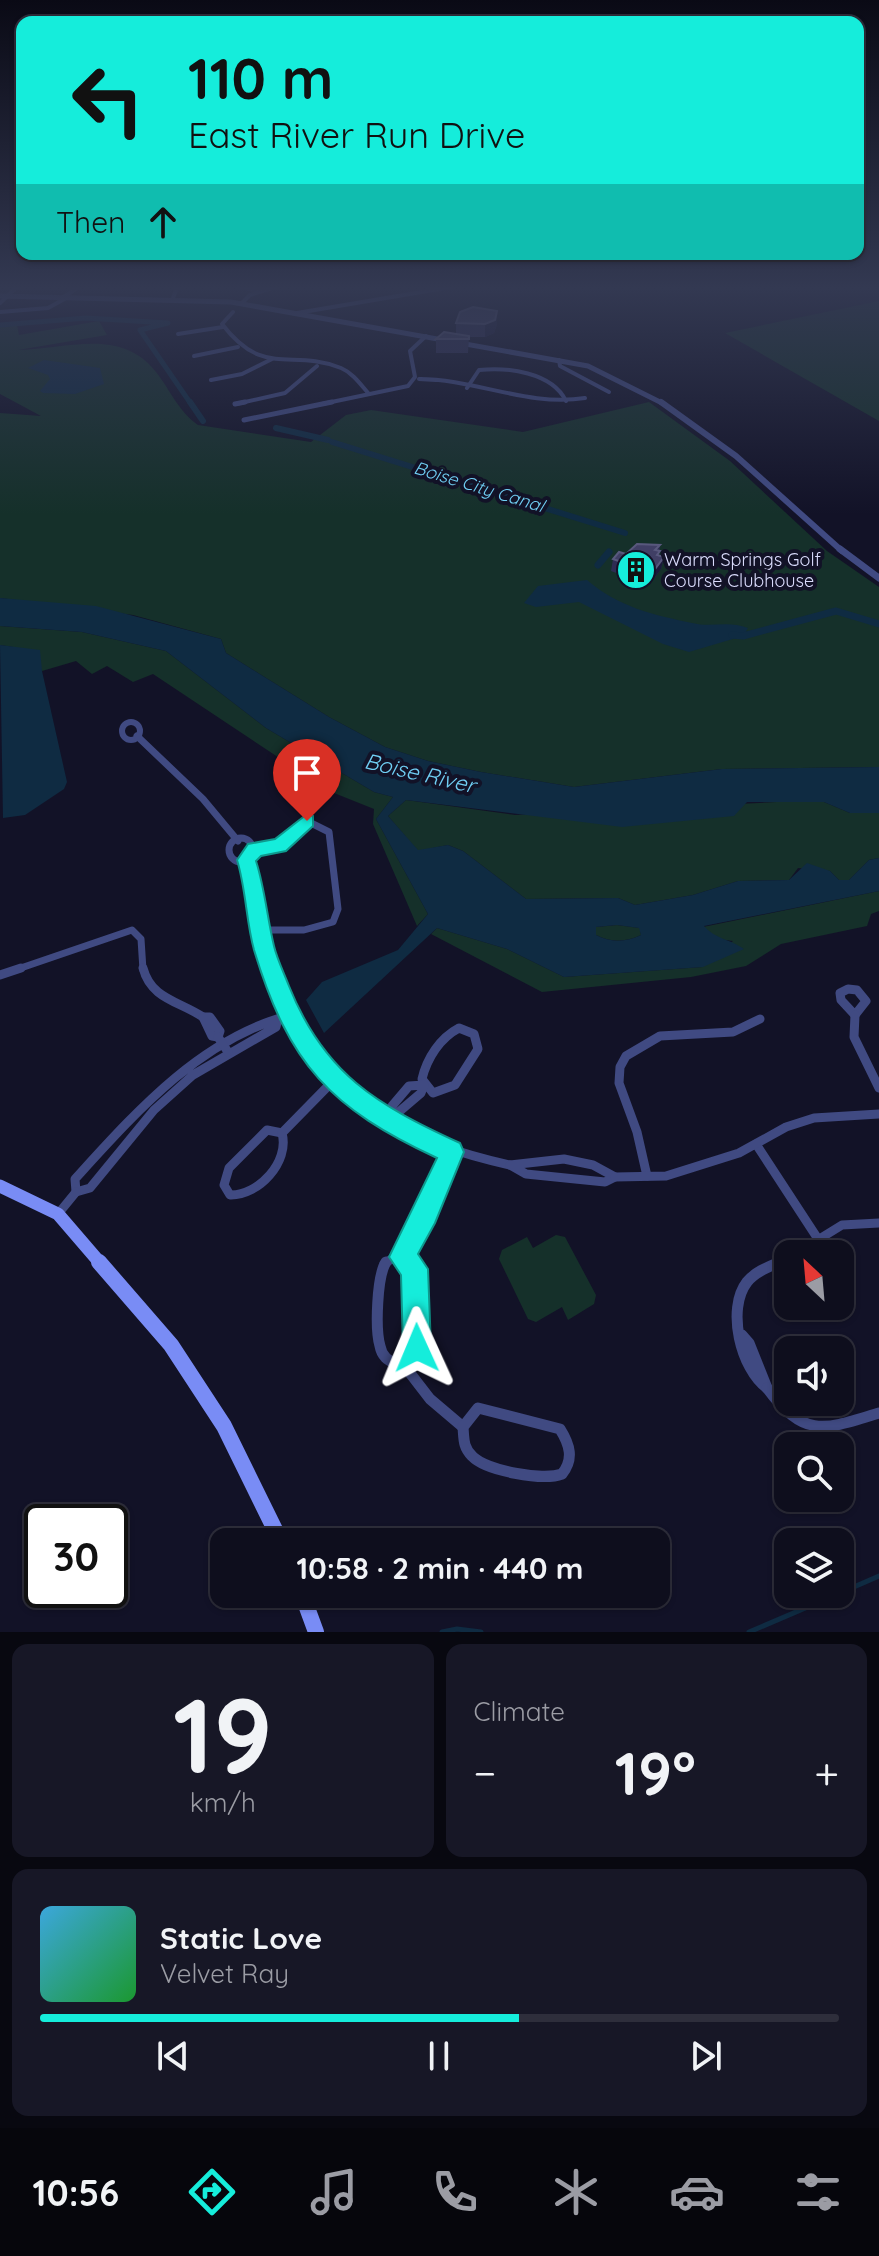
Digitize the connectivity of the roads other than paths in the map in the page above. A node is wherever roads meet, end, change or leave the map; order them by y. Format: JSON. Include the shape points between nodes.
{"nodes":[{"id":1,"x":266,"y":362,"type":"edge"},
{"id":2,"x":292,"y":362,"type":"edge"},
{"id":3,"x":412,"y":362,"type":"edge"},
{"id":4,"x":559,"y":362,"type":"edge"},
{"id":5,"x":566,"y":362,"type":"edge"},
{"id":6,"x":317,"y":366,"type":"junction"},
{"id":7,"x":417,"y":379,"type":"junction"},
{"id":8,"x":211,"y":380,"type":"dead end"},
{"id":9,"x":467,"y":388,"type":"junction"},
{"id":10,"x":609,"y":392,"type":"dead end"},
{"id":11,"x":369,"y":394,"type":"junction"},
{"id":12,"x":585,"y":398,"type":"dead end"},
{"id":13,"x":566,"y":401,"type":"junction"},
{"id":14,"x":235,"y":404,"type":"dead end"},
{"id":15,"x":244,"y":420,"type":"dead end"},
{"id":16,"x":879,"y":578,"type":"edge"},
{"id":17,"x":137,"y":736,"type":"dead end"},
{"id":18,"x":238,"y":841,"type":"junction"},
{"id":19,"x":255,"y":849,"type":"junction"},
{"id":20,"x":246,"y":860,"type":"junction"},
{"id":21,"x":260,"y":930,"type":"junction"},
{"id":22,"x":0,"y":975,"type":"edge"},
{"id":23,"x":290,"y":1015,"type":"junction"},
{"id":24,"x":855,"y":1015,"type":"dead end"},
{"id":25,"x":760,"y":1019,"type":"dead end"},
{"id":26,"x":223,"y":1044,"type":"junction"},
{"id":27,"x":333,"y":1081,"type":"junction"},
{"id":28,"x":424,"y":1085,"type":"junction"},
{"id":29,"x":879,"y":1088,"type":"edge"},
{"id":30,"x":879,"y":1114,"type":"edge"},
{"id":31,"x":390,"y":1119,"type":"junction"},
{"id":32,"x":282,"y":1133,"type":"junction"},
{"id":33,"x":756,"y":1144,"type":"junction"},
{"id":34,"x":451,"y":1152,"type":"junction"},
{"id":35,"x":510,"y":1165,"type":"junction"},
{"id":36,"x":647,"y":1176,"type":"junction"},
{"id":37,"x":615,"y":1177,"type":"junction"},
{"id":38,"x":0,"y":1186,"type":"edge"},
{"id":39,"x":76,"y":1192,"type":"junction"},
{"id":40,"x":58,"y":1214,"type":"junction"},
{"id":41,"x":879,"y":1223,"type":"edge"},
{"id":42,"x":818,"y":1239,"type":"joint"},
{"id":43,"x":402,"y":1257,"type":"junction"},
{"id":44,"x":774,"y":1264,"type":"edge"},
{"id":45,"x":403,"y":1364,"type":"junction"},
{"id":46,"x":879,"y":1413,"type":"edge"},
{"id":47,"x":463,"y":1427,"type":"junction"},
{"id":48,"x":274,"y":1528,"type":"edge"},
{"id":49,"x":307,"y":1608,"type":"edge"},
{"id":50,"x":316,"y":1632,"type":"edge"}],
"edges":[{"from":1,"to":8,"type":"street"},
{"from":2,"to":6,"type":"street"},
{"from":3,"to":7,"type":"street"},
{"from":4,"to":10,"type":"street"},
{"from":5,"to":16,"type":"street","via":[[622,379],[712,438],[837,549]]},
{"from":6,"to":11,"type":"street","via":[[343,369]]},
{"from":6,"to":14,"type":"street","via":[[285,393]]},
{"from":7,"to":9,"type":"street"},
{"from":7,"to":11,"type":"street"},
{"from":9,"to":13,"type":"street"},
{"from":9,"to":13,"type":"street","via":[[483,369],[537,376],[566,395]]},
{"from":11,"to":15,"type":"street"},
{"from":12,"to":13,"type":"street"},
{"from":17,"to":18,"type":"street"},
{"from":18,"to":19,"type":"street","via":[[249,841]]},
{"from":18,"to":20,"type":"street","via":[[228,854],[236,861]]},
{"from":19,"to":20,"type":"street"},
{"from":19,"to":21,"type":"street","via":[[280,846],[307,821],[329,832],[338,909],[333,922],[303,933]]},
{"from":20,"to":21,"type":"street"},
{"from":21,"to":23,"type":"street"},
{"from":22,"to":26,"type":"street","via":[[132,930],[143,945],[143,970],[160,998],[210,1017]]},
{"from":23,"to":26,"type":"street","via":[[271,1018]]},
{"from":23,"to":27,"type":"street"},
{"from":24,"to":29,"type":"street","via":[[854,1037]]},
{"from":25,"to":36,"type":"street","via":[[733,1032],[660,1036],[626,1056],[619,1083]]},
{"from":26,"to":39,"type":"street","via":[[154,1110],[90,1188]]},
{"from":26,"to":39,"type":"street","via":[[186,1065],[149,1098],[75,1179]]},
{"from":27,"to":31,"type":"street"},
{"from":27,"to":32,"type":"street"},
{"from":28,"to":28,"type":"street","via":[[425,1068],[449,1032],[459,1028],[474,1034],[478,1049],[455,1086],[439,1094]]},
{"from":28,"to":31,"type":"street"},
{"from":30,"to":33,"type":"street","via":[[814,1118]]},
{"from":31,"to":34,"type":"street"},
{"from":32,"to":32,"type":"street","via":[[285,1153],[253,1191],[242,1197],[230,1195],[224,1179],[229,1168],[262,1133]]},
{"from":33,"to":36,"type":"street","via":[[705,1165]]},
{"from":33,"to":42,"type":"street"},
{"from":34,"to":35,"type":"street"},
{"from":34,"to":43,"type":"street"},
{"from":35,"to":37,"type":"street","via":[[526,1174],[605,1182]]},
{"from":35,"to":37,"type":"street","via":[[525,1159],[564,1161],[605,1168]]},
{"from":36,"to":37,"type":"street"},
{"from":38,"to":40,"type":"main road"},
{"from":39,"to":40,"type":"street"},
{"from":40,"to":48,"type":"main road","via":[[171,1345],[224,1426]]},
{"from":41,"to":42,"type":"street","via":[[849,1221]]},
{"from":43,"to":45,"type":"street","via":[[415,1269],[418,1340],[414,1355]]},
{"from":43,"to":45,"type":"street","via":[[385,1262],[379,1273],[379,1345],[390,1363]]},
{"from":44,"to":46,"type":"street","via":[[755,1273],[738,1304],[746,1366],[791,1418],[818,1430]]},
{"from":45,"to":47,"type":"street","via":[[430,1399]]},
{"from":47,"to":47,"type":"street","via":[[464,1445],[474,1459],[551,1480],[568,1464],[569,1445],[554,1425],[478,1408]]},
{"from":49,"to":50,"type":"main road"}]}
